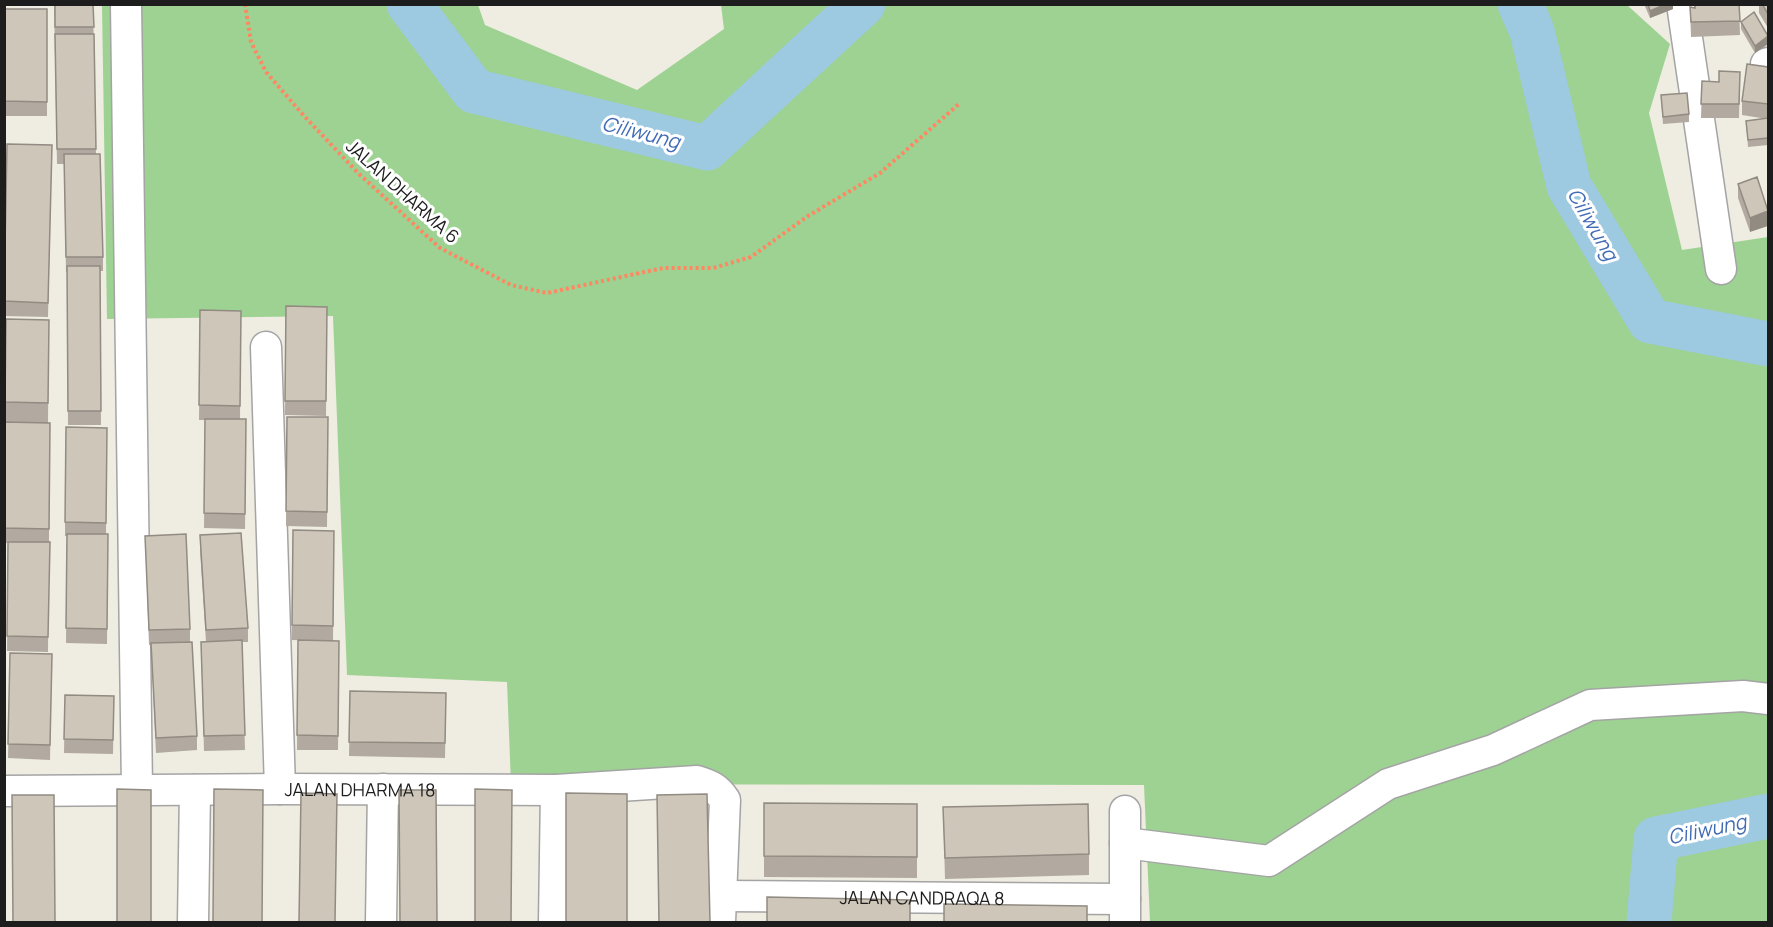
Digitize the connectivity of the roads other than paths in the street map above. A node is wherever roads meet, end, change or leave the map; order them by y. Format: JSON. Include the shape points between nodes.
{"nodes":[{"id":1,"x":126,"y":4,"type":"edge"},
{"id":2,"x":1682,"y":4,"type":"edge"},
{"id":3,"x":1721,"y":269,"type":"dead end"},
{"id":4,"x":267,"y":347,"type":"dead end"},
{"id":5,"x":1768,"y":699,"type":"edge"},
{"id":6,"x":136,"y":789,"type":"junction"},
{"id":7,"x":280,"y":789,"type":"junction"},
{"id":8,"x":383,"y":789,"type":"junction"},
{"id":9,"x":195,"y":790,"type":"junction"},
{"id":10,"x":556,"y":790,"type":"junction"},
{"id":11,"x":4,"y":791,"type":"edge"},
{"id":12,"x":1125,"y":811,"type":"dead end"},
{"id":13,"x":1125,"y":843,"type":"junction"},
{"id":14,"x":720,"y":909,"type":"edge"},
{"id":15,"x":1125,"y":911,"type":"edge"},
{"id":16,"x":193,"y":922,"type":"edge"},
{"id":17,"x":381,"y":922,"type":"edge"},
{"id":18,"x":554,"y":922,"type":"edge"}],
"edges":[{"from":1,"to":6,"type":"street"},
{"from":2,"to":3,"type":"street"},
{"from":4,"to":7,"type":"street"},
{"from":5,"to":13,"type":"street","via":[[1743,696],[1590,705],[1493,750],[1388,784],[1269,861]]},
{"from":6,"to":9,"type":"street","name":"JALAN DHARMA 18"},
{"from":6,"to":11,"type":"street","name":"JALAN DHARMA 18"},
{"from":7,"to":8,"type":"street","name":"JALAN DHARMA 18"},
{"from":7,"to":9,"type":"street","name":"JALAN DHARMA 18"},
{"from":8,"to":10,"type":"street","name":"JALAN DHARMA 18"},
{"from":8,"to":17,"type":"street"},
{"from":9,"to":16,"type":"street"},
{"from":10,"to":14,"type":"street","name":"JALAN DHARMA 18","via":[[697,781],[713,786],[725,800]]},
{"from":10,"to":18,"type":"street"},
{"from":12,"to":13,"type":"street"},
{"from":13,"to":15,"type":"street"},
{"from":14,"to":15,"type":"street","name":"JALAN CANDRAQA 8"}]}
